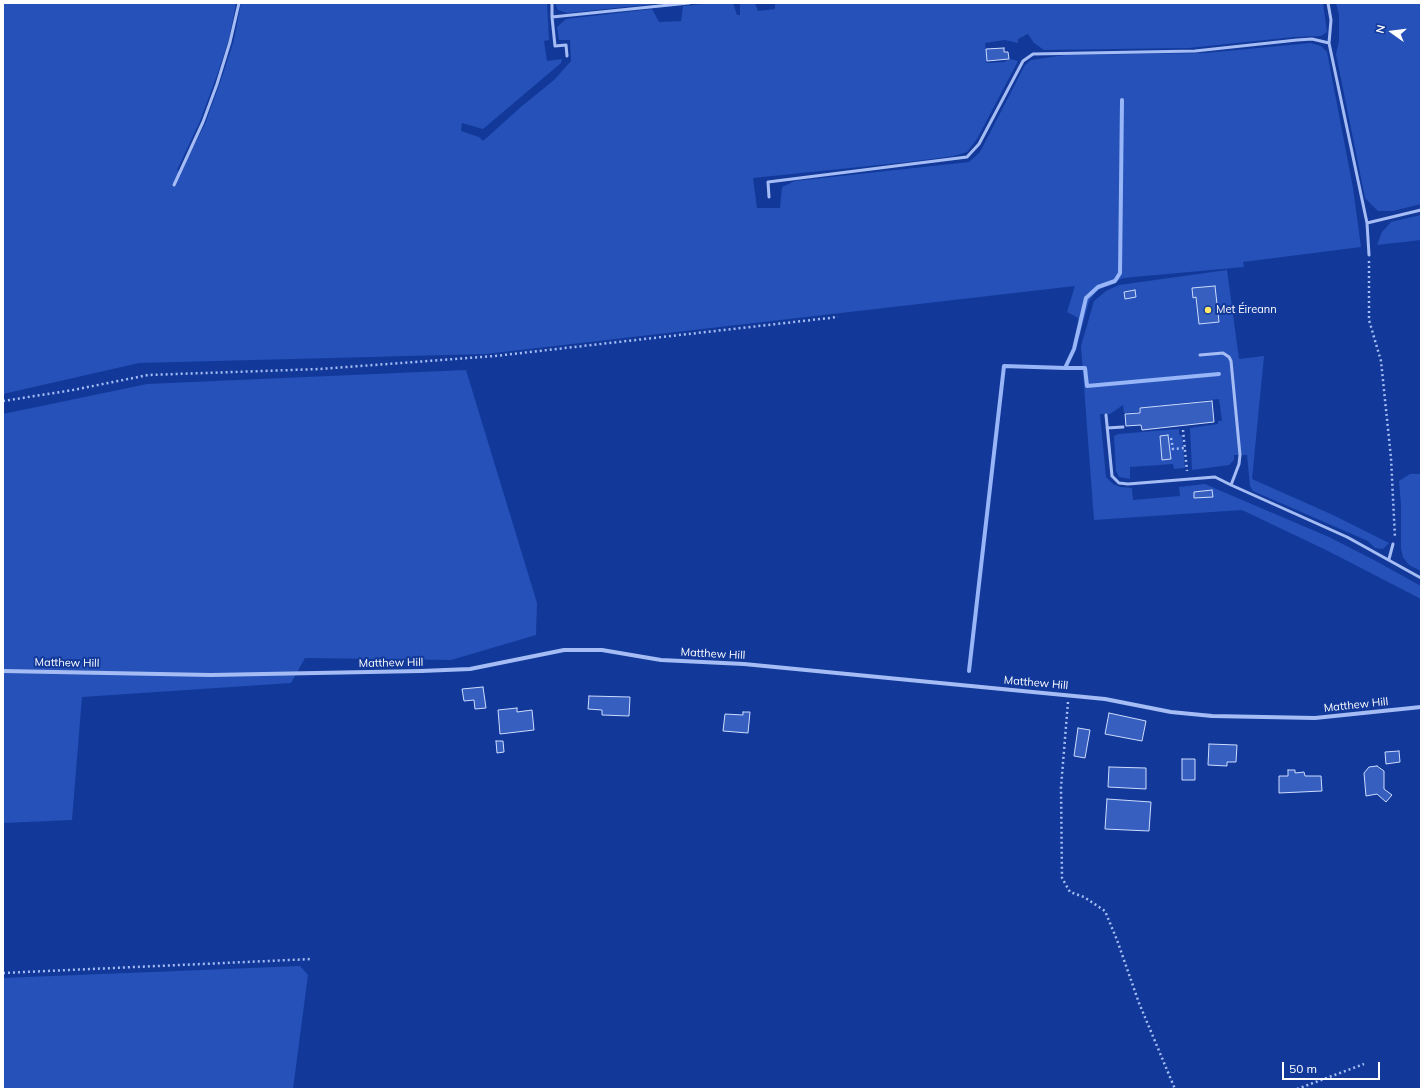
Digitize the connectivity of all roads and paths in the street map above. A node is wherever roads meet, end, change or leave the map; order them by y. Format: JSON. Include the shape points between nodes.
{"nodes":[{"id":1,"x":239,"y":3,"type":"edge"},
{"id":2,"x":552,"y":3,"type":"edge"},
{"id":3,"x":689,"y":3,"type":"edge"},
{"id":4,"x":1328,"y":3,"type":"edge"},
{"id":5,"x":552,"y":17,"type":"junction"},
{"id":6,"x":1329,"y":43,"type":"junction"},
{"id":7,"x":568,"y":56,"type":"dead end"},
{"id":8,"x":174,"y":185,"type":"dead end"},
{"id":9,"x":769,"y":197,"type":"dead end"},
{"id":10,"x":1421,"y":210,"type":"edge"},
{"id":11,"x":1367,"y":223,"type":"junction"},
{"id":12,"x":1369,"y":255,"type":"joint"},
{"id":13,"x":838,"y":317,"type":"dead end"},
{"id":14,"x":1200,"y":355,"type":"dead end"},
{"id":15,"x":3,"y":401,"type":"edge"},
{"id":16,"x":1106,"y":415,"type":"dead end"},
{"id":17,"x":1123,"y":427,"type":"dead end"},
{"id":18,"x":1107,"y":428,"type":"junction"},
{"id":19,"x":1183,"y":430,"type":"dead end"},
{"id":20,"x":1171,"y":438,"type":"dead end"},
{"id":21,"x":1185,"y":448,"type":"junction"},
{"id":22,"x":1176,"y":480,"type":"junction"},
{"id":23,"x":1231,"y":484,"type":"junction"},
{"id":24,"x":1393,"y":544,"type":"joint"},
{"id":25,"x":1389,"y":559,"type":"junction"},
{"id":26,"x":1421,"y":578,"type":"edge"},
{"id":27,"x":3,"y":671,"type":"edge"},
{"id":28,"x":1069,"y":696,"type":"junction"},
{"id":29,"x":1421,"y":707,"type":"edge"},
{"id":30,"x":312,"y":959,"type":"dead end"},
{"id":31,"x":3,"y":973,"type":"edge"},
{"id":32,"x":1364,"y":1064,"type":"dead end"},
{"id":33,"x":1175,"y":1089,"type":"edge"},
{"id":34,"x":1297,"y":1089,"type":"edge"}],
"edges":[{"from":1,"to":8,"type":"lane","via":[[218,84]]},
{"from":2,"to":5,"type":"lane"},
{"from":3,"to":5,"type":"lane"},
{"from":4,"to":6,"type":"lane","via":[[1331,20]]},
{"from":5,"to":7,"type":"lane","via":[[555,46],[566,45]]},
{"from":6,"to":9,"type":"lane","via":[[1312,39],[1195,51],[1033,54],[1023,61],[979,144],[967,158],[768,182]]},
{"from":6,"to":11,"type":"lane"},
{"from":10,"to":11,"type":"lane"},
{"from":11,"to":12,"type":"lane"},
{"from":12,"to":24,"type":"path","via":[[1369,320],[1380,361],[1394,503]]},
{"from":13,"to":15,"type":"path","via":[[495,356],[320,369],[148,375]]},
{"from":14,"to":23,"type":"lane","via":[[1222,353],[1231,361],[1240,464]]},
{"from":16,"to":18,"type":"lane"},
{"from":17,"to":18,"type":"lane"},
{"from":18,"to":22,"type":"lane","via":[[1112,476],[1115,480],[1128,484]]},
{"from":19,"to":21,"type":"path"},
{"from":20,"to":21,"type":"path","via":[[1172,449]]},
{"from":21,"to":22,"type":"path","via":[[1188,471],[1175,472]]},
{"from":22,"to":23,"type":"lane","via":[[1215,477]]},
{"from":23,"to":25,"type":"lane"},
{"from":24,"to":25,"type":"lane"},
{"from":25,"to":26,"type":"lane"},
{"from":27,"to":28,"type":"street","name":"Matthew Hill","via":[[211,675],[421,671],[470,669],[564,650],[602,650],[661,660],[744,664]]},
{"from":28,"to":29,"type":"street","name":"Matthew Hill","via":[[1106,699],[1171,712],[1212,716],[1315,718]]},
{"from":28,"to":33,"type":"path","via":[[1060,787],[1062,878],[1070,892],[1084,897],[1105,911],[1139,1003]]},
{"from":30,"to":31,"type":"path"},
{"from":32,"to":34,"type":"path"}]}
